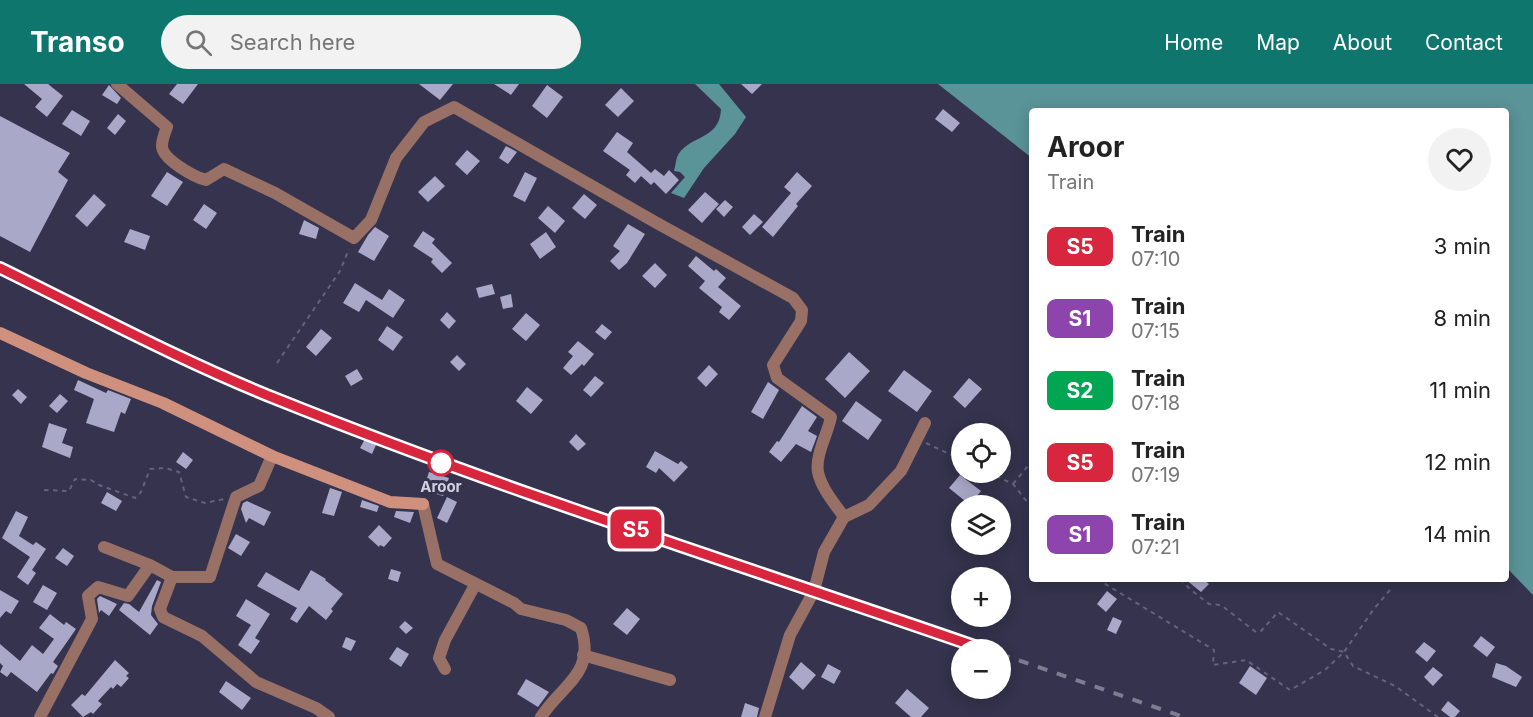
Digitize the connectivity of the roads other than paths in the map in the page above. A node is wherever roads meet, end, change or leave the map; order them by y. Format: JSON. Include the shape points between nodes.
{"nodes":[{"id":1,"x":117,"y":84,"type":"edge"},
{"id":2,"x":0,"y":333,"type":"edge"},
{"id":3,"x":926,"y":423,"type":"dead end"},
{"id":4,"x":272,"y":456,"type":"junction"},
{"id":5,"x":844,"y":517,"type":"junction"},
{"id":6,"x":104,"y":547,"type":"dead end"},
{"id":7,"x":150,"y":565,"type":"junction"},
{"id":8,"x":172,"y":577,"type":"junction"},
{"id":9,"x":475,"y":585,"type":"junction"},
{"id":10,"x":584,"y":655,"type":"junction"},
{"id":11,"x":445,"y":669,"type":"dead end"},
{"id":12,"x":670,"y":680,"type":"dead end"},
{"id":13,"x":40,"y":717,"type":"edge"},
{"id":14,"x":329,"y":717,"type":"edge"},
{"id":15,"x":541,"y":717,"type":"edge"},
{"id":16,"x":765,"y":717,"type":"edge"}],
"edges":[{"from":1,"to":5,"type":"street","via":[[167,127],[162,146],[165,155],[195,177],[206,180],[224,169],[354,238],[371,220],[396,158],[424,122],[454,107],[793,298],[802,310],[801,321],[772,366],[777,378],[831,417],[818,472]]},
{"from":2,"to":4,"type":"street","via":[[163,403]]},
{"from":3,"to":5,"type":"street","via":[[901,471],[869,505]]},
{"from":4,"to":8,"type":"street","via":[[259,486],[236,497],[210,577]]},
{"from":4,"to":9,"type":"street","via":[[390,502],[423,504],[437,564]]},
{"from":5,"to":16,"type":"street","via":[[824,552],[814,591],[790,635]]},
{"from":6,"to":7,"type":"street"},
{"from":7,"to":8,"type":"street"},
{"from":7,"to":13,"type":"street","via":[[128,596],[98,587],[88,596],[92,619]]},
{"from":8,"to":14,"type":"street","via":[[160,609],[163,617],[202,636],[256,682]]},
{"from":9,"to":10,"type":"street","via":[[521,609],[566,620],[581,628]]},
{"from":9,"to":11,"type":"street","via":[[445,640],[439,658]]},
{"from":10,"to":12,"type":"street"},
{"from":10,"to":15,"type":"street","via":[[582,668]]}]}
